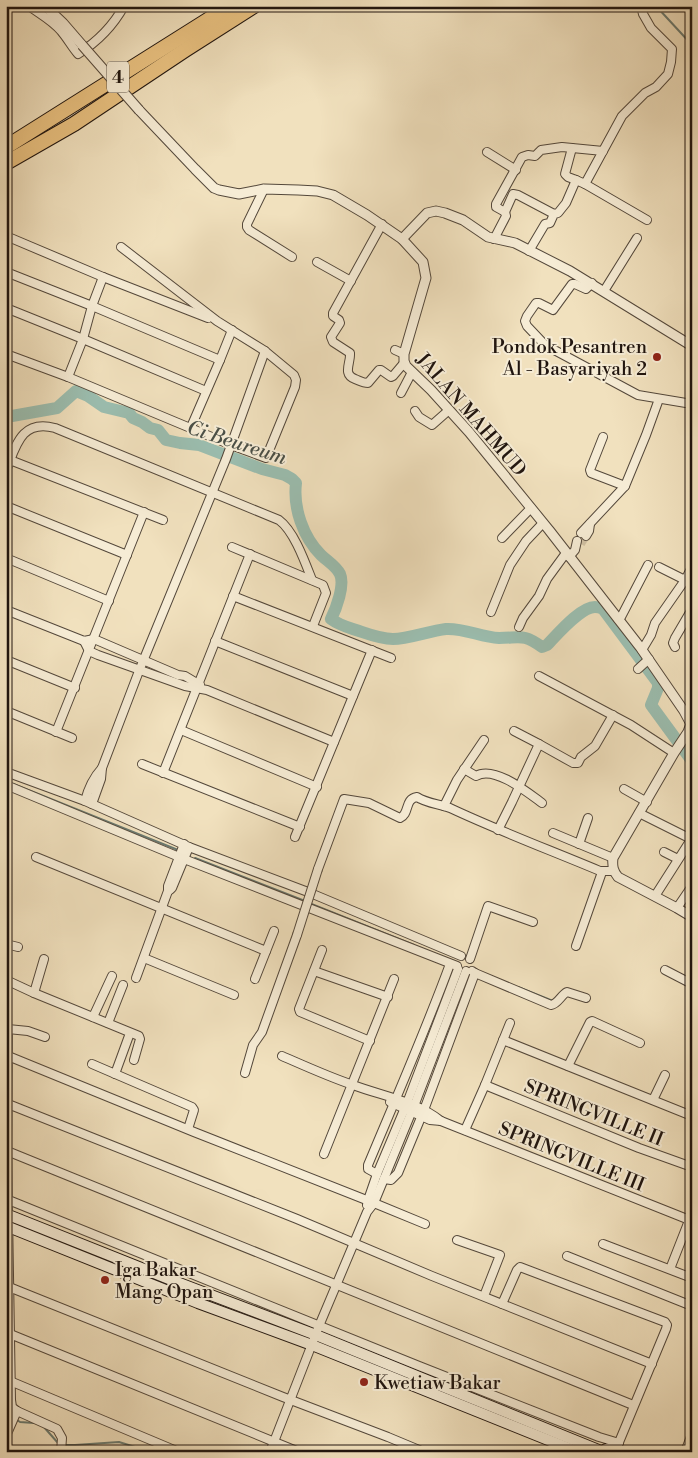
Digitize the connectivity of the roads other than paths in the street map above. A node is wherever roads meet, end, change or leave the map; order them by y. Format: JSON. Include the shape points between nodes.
{"nodes":[{"id":1,"x":29,"y":6,"type":"edge"},
{"id":2,"x":45,"y":6,"type":"edge"},
{"id":3,"x":124,"y":6,"type":"edge"},
{"id":4,"x":230,"y":6,"type":"edge"},
{"id":5,"x":254,"y":6,"type":"edge"},
{"id":6,"x":641,"y":6,"type":"edge"},
{"id":7,"x":74,"y":124,"type":"junction"},
{"id":8,"x":6,"y":147,"type":"edge"},
{"id":9,"x":572,"y":148,"type":"junction"},
{"id":10,"x":487,"y":152,"type":"dead end"},
{"id":11,"x":603,"y":152,"type":"junction"},
{"id":12,"x":6,"y":163,"type":"edge"},
{"id":13,"x":516,"y":170,"type":"junction"},
{"id":14,"x":6,"y":174,"type":"edge"},
{"id":15,"x":576,"y":180,"type":"junction"},
{"id":16,"x":584,"y":184,"type":"junction"},
{"id":17,"x":264,"y":189,"type":"junction"},
{"id":18,"x":505,"y":212,"type":"junction"},
{"id":19,"x":554,"y":214,"type":"junction"},
{"id":20,"x":646,"y":220,"type":"dead end"},
{"id":21,"x":382,"y":224,"type":"junction"},
{"id":22,"x":6,"y":236,"type":"edge"},
{"id":23,"x":637,"y":238,"type":"dead end"},
{"id":24,"x":402,"y":239,"type":"junction"},
{"id":25,"x":494,"y":239,"type":"junction"},
{"id":26,"x":121,"y":247,"type":"dead end"},
{"id":27,"x":529,"y":251,"type":"junction"},
{"id":28,"x":292,"y":257,"type":"dead end"},
{"id":29,"x":317,"y":262,"type":"dead end"},
{"id":30,"x":6,"y":272,"type":"edge"},
{"id":31,"x":103,"y":277,"type":"junction"},
{"id":32,"x":351,"y":280,"type":"junction"},
{"id":33,"x":592,"y":283,"type":"junction"},
{"id":34,"x":604,"y":291,"type":"junction"},
{"id":35,"x":92,"y":306,"type":"junction"},
{"id":36,"x":6,"y":308,"type":"edge"},
{"id":37,"x":217,"y":321,"type":"junction"},
{"id":38,"x":232,"y":330,"type":"junction"},
{"id":39,"x":83,"y":339,"type":"junction"},
{"id":40,"x":692,"y":346,"type":"edge"},
{"id":41,"x":265,"y":351,"type":"junction"},
{"id":42,"x":6,"y":354,"type":"edge"},
{"id":43,"x":401,"y":356,"type":"junction"},
{"id":44,"x":220,"y":360,"type":"junction"},
{"id":45,"x":412,"y":372,"type":"junction"},
{"id":46,"x":68,"y":376,"type":"junction"},
{"id":47,"x":206,"y":391,"type":"junction"},
{"id":48,"x":400,"y":393,"type":"dead end"},
{"id":49,"x":659,"y":399,"type":"junction"},
{"id":50,"x":692,"y":404,"type":"edge"},
{"id":51,"x":449,"y":410,"type":"junction"},
{"id":52,"x":415,"y":411,"type":"dead end"},
{"id":53,"x":190,"y":427,"type":"junction"},
{"id":54,"x":603,"y":437,"type":"dead end"},
{"id":55,"x":230,"y":448,"type":"junction"},
{"id":56,"x":10,"y":460,"type":"junction"},
{"id":57,"x":6,"y":471,"type":"edge"},
{"id":58,"x":625,"y":486,"type":"junction"},
{"id":59,"x":211,"y":492,"type":"junction"},
{"id":60,"x":6,"y":506,"type":"edge"},
{"id":61,"x":531,"y":508,"type":"junction"},
{"id":62,"x":144,"y":512,"type":"junction"},
{"id":63,"x":163,"y":520,"type":"dead end"},
{"id":64,"x":543,"y":523,"type":"junction"},
{"id":65,"x":502,"y":538,"type":"dead end"},
{"id":66,"x":232,"y":547,"type":"dead end"},
{"id":67,"x":570,"y":553,"type":"junction"},
{"id":68,"x":250,"y":554,"type":"junction"},
{"id":69,"x":127,"y":555,"type":"junction"},
{"id":70,"x":6,"y":558,"type":"edge"},
{"id":71,"x":648,"y":565,"type":"dead end"},
{"id":72,"x":660,"y":567,"type":"dead end"},
{"id":73,"x":692,"y":567,"type":"edge"},
{"id":74,"x":312,"y":580,"type":"junction"},
{"id":75,"x":685,"y":580,"type":"junction"},
{"id":76,"x":233,"y":596,"type":"junction"},
{"id":77,"x":110,"y":601,"type":"junction"},
{"id":78,"x":6,"y":610,"type":"edge"},
{"id":79,"x":491,"y":612,"type":"dead end"},
{"id":80,"x":691,"y":613,"type":"edge"},
{"id":81,"x":618,"y":619,"type":"junction"},
{"id":82,"x":313,"y":626,"type":"junction"},
{"id":83,"x":519,"y":627,"type":"dead end"},
{"id":84,"x":94,"y":639,"type":"junction"},
{"id":85,"x":84,"y":641,"type":"junction"},
{"id":86,"x":215,"y":641,"type":"junction"},
{"id":87,"x":675,"y":647,"type":"dead end"},
{"id":88,"x":372,"y":650,"type":"junction"},
{"id":89,"x":638,"y":650,"type":"junction"},
{"id":90,"x":90,"y":651,"type":"junction"},
{"id":91,"x":390,"y":658,"type":"dead end"},
{"id":92,"x":144,"y":659,"type":"junction"},
{"id":93,"x":6,"y":660,"type":"edge"},
{"id":94,"x":139,"y":671,"type":"junction"},
{"id":95,"x":539,"y":676,"type":"dead end"},
{"id":96,"x":197,"y":686,"type":"junction"},
{"id":97,"x":75,"y":688,"type":"junction"},
{"id":98,"x":353,"y":696,"type":"junction"},
{"id":99,"x":6,"y":711,"type":"edge"},
{"id":100,"x":613,"y":715,"type":"junction"},
{"id":101,"x":691,"y":725,"type":"edge"},
{"id":102,"x":181,"y":730,"type":"junction"},
{"id":103,"x":514,"y":731,"type":"dead end"},
{"id":104,"x":56,"y":732,"type":"junction"},
{"id":105,"x":72,"y":738,"type":"dead end"},
{"id":106,"x":484,"y":740,"type":"dead end"},
{"id":107,"x":334,"y":742,"type":"junction"},
{"id":108,"x":539,"y":744,"type":"junction"},
{"id":109,"x":675,"y":752,"type":"junction"},
{"id":110,"x":142,"y":764,"type":"dead end"},
{"id":111,"x":464,"y":769,"type":"junction"},
{"id":112,"x":6,"y":772,"type":"edge"},
{"id":113,"x":163,"y":773,"type":"junction"},
{"id":114,"x":6,"y":785,"type":"edge"},
{"id":115,"x":317,"y":786,"type":"junction"},
{"id":116,"x":519,"y":786,"type":"junction"},
{"id":117,"x":624,"y":789,"type":"dead end"},
{"id":118,"x":646,"y":802,"type":"junction"},
{"id":119,"x":89,"y":803,"type":"junction"},
{"id":120,"x":542,"y":803,"type":"dead end"},
{"id":121,"x":444,"y":806,"type":"junction"},
{"id":122,"x":640,"y":813,"type":"junction"},
{"id":123,"x":588,"y":818,"type":"dead end"},
{"id":124,"x":300,"y":827,"type":"junction"},
{"id":125,"x":498,"y":830,"type":"junction"},
{"id":126,"x":553,"y":833,"type":"dead end"},
{"id":127,"x":295,"y":837,"type":"dead end"},
{"id":128,"x":691,"y":838,"type":"edge"},
{"id":129,"x":579,"y":844,"type":"junction"},
{"id":130,"x":187,"y":846,"type":"junction"},
{"id":131,"x":664,"y":852,"type":"dead end"},
{"id":132,"x":36,"y":857,"type":"dead end"},
{"id":133,"x":182,"y":858,"type":"junction"},
{"id":134,"x":613,"y":858,"type":"junction"},
{"id":135,"x":678,"y":859,"type":"junction"},
{"id":136,"x":613,"y":871,"type":"junction"},
{"id":137,"x":602,"y":872,"type":"junction"},
{"id":138,"x":692,"y":886,"type":"edge"},
{"id":139,"x":298,"y":890,"type":"junction"},
{"id":140,"x":655,"y":896,"type":"junction"},
{"id":141,"x":294,"y":901,"type":"junction"},
{"id":142,"x":162,"y":908,"type":"junction"},
{"id":143,"x":677,"y":908,"type":"junction"},
{"id":144,"x":692,"y":917,"type":"edge"},
{"id":145,"x":533,"y":922,"type":"dead end"},
{"id":146,"x":274,"y":931,"type":"dead end"},
{"id":147,"x":6,"y":944,"type":"edge"},
{"id":148,"x":576,"y":946,"type":"dead end"},
{"id":149,"x":18,"y":947,"type":"dead end"},
{"id":150,"x":322,"y":950,"type":"dead end"},
{"id":151,"x":266,"y":951,"type":"junction"},
{"id":152,"x":461,"y":956,"type":"junction"},
{"id":153,"x":144,"y":958,"type":"junction"},
{"id":154,"x":44,"y":959,"type":"dead end"},
{"id":155,"x":470,"y":959,"type":"junction"},
{"id":156,"x":462,"y":968,"type":"junction"},
{"id":157,"x":314,"y":970,"type":"junction"},
{"id":158,"x":665,"y":970,"type":"dead end"},
{"id":159,"x":112,"y":976,"type":"dead end"},
{"id":160,"x":136,"y":978,"type":"dead end"},
{"id":161,"x":255,"y":979,"type":"dead end"},
{"id":162,"x":394,"y":979,"type":"dead end"},
{"id":163,"x":6,"y":980,"type":"edge"},
{"id":164,"x":692,"y":984,"type":"edge"},
{"id":165,"x":123,"y":985,"type":"dead end"},
{"id":166,"x":34,"y":993,"type":"junction"},
{"id":167,"x":234,"y":995,"type":"dead end"},
{"id":168,"x":388,"y":997,"type":"junction"},
{"id":169,"x":586,"y":998,"type":"dead end"},
{"id":170,"x":94,"y":1017,"type":"junction"},
{"id":171,"x":108,"y":1023,"type":"junction"},
{"id":172,"x":510,"y":1023,"type":"dead end"},
{"id":173,"x":7,"y":1026,"type":"edge"},
{"id":174,"x":130,"y":1033,"type":"junction"},
{"id":175,"x":45,"y":1037,"type":"dead end"},
{"id":176,"x":504,"y":1040,"type":"junction"},
{"id":177,"x":370,"y":1041,"type":"junction"},
{"id":178,"x":640,"y":1043,"type":"dead end"},
{"id":179,"x":8,"y":1056,"type":"junction"},
{"id":180,"x":282,"y":1056,"type":"dead end"},
{"id":181,"x":134,"y":1060,"type":"dead end"},
{"id":182,"x":92,"y":1064,"type":"dead end"},
{"id":183,"x":568,"y":1066,"type":"junction"},
{"id":184,"x":245,"y":1073,"type":"dead end"},
{"id":185,"x":116,"y":1074,"type":"junction"},
{"id":186,"x":665,"y":1075,"type":"dead end"},
{"id":187,"x":352,"y":1085,"type":"junction"},
{"id":188,"x":486,"y":1085,"type":"junction"},
{"id":189,"x":653,"y":1100,"type":"junction"},
{"id":190,"x":395,"y":1102,"type":"junction"},
{"id":191,"x":8,"y":1104,"type":"junction"},
{"id":192,"x":409,"y":1108,"type":"junction"},
{"id":193,"x":422,"y":1114,"type":"junction"},
{"id":194,"x":692,"y":1116,"type":"edge"},
{"id":195,"x":188,"y":1129,"type":"junction"},
{"id":196,"x":465,"y":1130,"type":"junction"},
{"id":197,"x":7,"y":1151,"type":"edge"},
{"id":198,"x":324,"y":1154,"type":"dead end"},
{"id":199,"x":692,"y":1168,"type":"edge"},
{"id":200,"x":380,"y":1176,"type":"junction"},
{"id":201,"x":7,"y":1200,"type":"edge"},
{"id":202,"x":371,"y":1202,"type":"junction"},
{"id":203,"x":7,"y":1214,"type":"edge"},
{"id":204,"x":690,"y":1218,"type":"edge"},
{"id":205,"x":425,"y":1224,"type":"dead end"},
{"id":206,"x":7,"y":1227,"type":"edge"},
{"id":207,"x":458,"y":1240,"type":"dead end"},
{"id":208,"x":354,"y":1243,"type":"junction"},
{"id":209,"x":603,"y":1244,"type":"dead end"},
{"id":210,"x":567,"y":1256,"type":"dead end"},
{"id":211,"x":179,"y":1269,"type":"junction"},
{"id":212,"x":670,"y":1269,"type":"junction"},
{"id":213,"x":692,"y":1278,"type":"edge"},
{"id":214,"x":174,"y":1281,"type":"junction"},
{"id":215,"x":337,"y":1285,"type":"junction"},
{"id":216,"x":9,"y":1287,"type":"junction"},
{"id":217,"x":484,"y":1296,"type":"junction"},
{"id":218,"x":502,"y":1304,"type":"junction"},
{"id":219,"x":692,"y":1306,"type":"edge"},
{"id":220,"x":10,"y":1334,"type":"junction"},
{"id":221,"x":316,"y":1335,"type":"junction"},
{"id":222,"x":652,"y":1364,"type":"junction"},
{"id":223,"x":417,"y":1371,"type":"junction"},
{"id":224,"x":10,"y":1381,"type":"junction"},
{"id":225,"x":291,"y":1400,"type":"junction"},
{"id":226,"x":633,"y":1405,"type":"junction"},
{"id":227,"x":15,"y":1416,"type":"junction"},
{"id":228,"x":6,"y":1436,"type":"edge"},
{"id":229,"x":691,"y":1439,"type":"edge"},
{"id":230,"x":274,"y":1442,"type":"junction"},
{"id":231,"x":62,"y":1448,"type":"edge"},
{"id":232,"x":618,"y":1448,"type":"edge"},
{"id":233,"x":601,"y":1451,"type":"edge"},
{"id":234,"x":179,"y":1452,"type":"edge"},
{"id":235,"x":270,"y":1452,"type":"edge"},
{"id":236,"x":299,"y":1452,"type":"edge"},
{"id":237,"x":424,"y":1452,"type":"edge"},
{"id":238,"x":578,"y":1452,"type":"edge"},
{"id":239,"x":684,"y":1452,"type":"edge"}],
"edges":[{"from":1,"to":3,"type":"street","via":[[61,31],[78,54],[104,34]]},
{"from":2,"to":17,"type":"street","name":"JALAN MAHMUD","bridge":true,"via":[[214,188],[239,194]]},
{"from":4,"to":8,"type":"highway","number":"4"},
{"from":5,"to":7,"type":"highway","number":"4"},
{"from":6,"to":11,"type":"street","via":[[651,28],[672,49],[668,74],[658,90],[646,93],[622,116]]},
{"from":7,"to":12,"type":"highway","number":"4"},
{"from":7,"to":14,"type":"highway"},
{"from":9,"to":11,"type":"street"},
{"from":9,"to":13,"type":"street","via":[[545,148],[537,156],[524,156]]},
{"from":9,"to":15,"type":"street","via":[[565,174]]},
{"from":10,"to":13,"type":"street"},
{"from":11,"to":16,"type":"street"},
{"from":13,"to":18,"type":"street","via":[[496,204]]},
{"from":15,"to":16,"type":"street"},
{"from":15,"to":19,"type":"street","via":[[566,203],[558,214]]},
{"from":16,"to":20,"type":"street"},
{"from":17,"to":21,"type":"street","name":"JALAN MAHMUD","via":[[333,194]]},
{"from":17,"to":28,"type":"street","via":[[247,227]]},
{"from":18,"to":19,"type":"street","via":[[513,194],[518,194]]},
{"from":18,"to":25,"type":"street","via":[[506,219]]},
{"from":19,"to":27,"type":"street"},
{"from":21,"to":24,"type":"street","name":"JALAN MAHMUD"},
{"from":21,"to":32,"type":"street"},
{"from":22,"to":31,"type":"street"},
{"from":23,"to":34,"type":"street"},
{"from":24,"to":25,"type":"street","via":[[427,213],[436,211],[463,220]]},
{"from":24,"to":43,"type":"street","name":"JALAN MAHMUD","via":[[423,262],[426,278]]},
{"from":25,"to":27,"type":"street","via":[[511,242]]},
{"from":26,"to":37,"type":"street"},
{"from":27,"to":33,"type":"street"},
{"from":29,"to":32,"type":"street"},
{"from":30,"to":35,"type":"street"},
{"from":31,"to":35,"type":"street"},
{"from":31,"to":37,"type":"street"},
{"from":32,"to":43,"type":"street","via":[[333,313],[340,323],[330,337],[350,353],[349,375],[366,383],[379,370],[391,377]]},
{"from":33,"to":34,"type":"street"},
{"from":33,"to":49,"type":"street","via":[[586,289],[572,284],[553,310],[536,303],[525,321],[527,326],[546,345],[564,356],[638,395]]},
{"from":34,"to":40,"type":"street"},
{"from":35,"to":39,"type":"street"},
{"from":35,"to":44,"type":"street"},
{"from":36,"to":39,"type":"street"},
{"from":37,"to":38,"type":"street"},
{"from":38,"to":41,"type":"street"},
{"from":38,"to":44,"type":"street"},
{"from":39,"to":46,"type":"street"},
{"from":39,"to":47,"type":"street"},
{"from":41,"to":55,"type":"street"},
{"from":41,"to":55,"type":"street","via":[[294,374],[295,386],[266,458]]},
{"from":42,"to":46,"type":"street"},
{"from":43,"to":45,"type":"street","name":"JALAN MAHMUD"},
{"from":44,"to":47,"type":"street"},
{"from":45,"to":48,"type":"street"},
{"from":45,"to":51,"type":"street","name":"JALAN MAHMUD"},
{"from":46,"to":53,"type":"street"},
{"from":47,"to":53,"type":"street"},
{"from":49,"to":50,"type":"street"},
{"from":49,"to":58,"type":"street"},
{"from":51,"to":52,"type":"street","via":[[432,425]]},
{"from":51,"to":61,"type":"street","name":"JALAN MAHMUD"},
{"from":53,"to":55,"type":"street"},
{"from":54,"to":58,"type":"street","via":[[591,473]]},
{"from":55,"to":59,"type":"street"},
{"from":56,"to":57,"type":"street"},
{"from":56,"to":59,"type":"street","via":[[23,433],[30,428],[46,426]]},
{"from":56,"to":62,"type":"street"},
{"from":58,"to":67,"type":"street","via":[[590,524]]},
{"from":59,"to":74,"type":"street","via":[[284,524]]},
{"from":59,"to":92,"type":"street"},
{"from":60,"to":69,"type":"street"},
{"from":61,"to":64,"type":"street","name":"JALAN MAHMUD"},
{"from":61,"to":65,"type":"street"},
{"from":62,"to":63,"type":"street"},
{"from":62,"to":69,"type":"street"},
{"from":64,"to":67,"type":"street","name":"JALAN MAHMUD"},
{"from":64,"to":79,"type":"street","via":[[510,565]]},
{"from":66,"to":68,"type":"street"},
{"from":67,"to":81,"type":"street","name":"JALAN MAHMUD"},
{"from":67,"to":83,"type":"street","via":[[547,579]]},
{"from":68,"to":74,"type":"street"},
{"from":68,"to":76,"type":"street"},
{"from":69,"to":77,"type":"street"},
{"from":70,"to":77,"type":"street"},
{"from":71,"to":81,"type":"street"},
{"from":72,"to":75,"type":"street"},
{"from":73,"to":75,"type":"street"},
{"from":74,"to":82,"type":"street","via":[[323,585],[326,592]]},
{"from":75,"to":89,"type":"street"},
{"from":76,"to":82,"type":"street"},
{"from":76,"to":86,"type":"street"},
{"from":77,"to":84,"type":"street"},
{"from":78,"to":85,"type":"street"},
{"from":80,"to":87,"type":"street","via":[[675,638]]},
{"from":81,"to":89,"type":"street","name":"JALAN MAHMUD"},
{"from":82,"to":88,"type":"street"},
{"from":84,"to":85,"type":"street"},
{"from":84,"to":90,"type":"street"},
{"from":84,"to":92,"type":"street"},
{"from":85,"to":90,"type":"street"},
{"from":86,"to":96,"type":"street"},
{"from":86,"to":98,"type":"street"},
{"from":88,"to":91,"type":"street"},
{"from":88,"to":98,"type":"street"},
{"from":89,"to":101,"type":"street","name":"JALAN MAHMUD","via":[[644,664],[684,710]]},
{"from":90,"to":94,"type":"street"},
{"from":90,"to":97,"type":"street"},
{"from":92,"to":94,"type":"street"},
{"from":92,"to":96,"type":"street","via":[[185,676]]},
{"from":93,"to":97,"type":"street"},
{"from":94,"to":96,"type":"street","via":[[185,686]]},
{"from":94,"to":119,"type":"street","via":[[102,768],[87,793]]},
{"from":95,"to":100,"type":"street"},
{"from":96,"to":102,"type":"street"},
{"from":96,"to":107,"type":"street"},
{"from":97,"to":104,"type":"street"},
{"from":98,"to":107,"type":"street"},
{"from":99,"to":104,"type":"street"},
{"from":100,"to":108,"type":"street","via":[[595,746],[578,763]]},
{"from":100,"to":109,"type":"street"},
{"from":101,"to":109,"type":"street","name":"JALAN MAHMUD"},
{"from":102,"to":113,"type":"street"},
{"from":102,"to":115,"type":"street"},
{"from":103,"to":108,"type":"street"},
{"from":104,"to":105,"type":"street"},
{"from":106,"to":111,"type":"street"},
{"from":107,"to":115,"type":"street"},
{"from":108,"to":116,"type":"street"},
{"from":109,"to":118,"type":"street","name":"JALAN MAHMUD"},
{"from":110,"to":113,"type":"street"},
{"from":111,"to":116,"type":"street","via":[[476,776],[490,772]]},
{"from":111,"to":121,"type":"street"},
{"from":112,"to":119,"type":"street"},
{"from":113,"to":124,"type":"street"},
{"from":114,"to":133,"type":"street"},
{"from":115,"to":124,"type":"street"},
{"from":116,"to":120,"type":"street"},
{"from":116,"to":125,"type":"street"},
{"from":117,"to":118,"type":"street"},
{"from":118,"to":122,"type":"street","name":"JALAN MAHMUD"},
{"from":119,"to":130,"type":"street"},
{"from":121,"to":125,"type":"street"},
{"from":121,"to":184,"type":"street","bridge":true,"via":[[412,798],[405,815],[400,818],[369,803],[344,799]]},
{"from":122,"to":128,"type":"street"},
{"from":122,"to":134,"type":"street","name":"JALAN MAHMUD"},
{"from":123,"to":129,"type":"street"},
{"from":124,"to":127,"type":"street"},
{"from":125,"to":137,"type":"street"},
{"from":126,"to":129,"type":"street"},
{"from":128,"to":135,"type":"street"},
{"from":129,"to":134,"type":"street"},
{"from":130,"to":133,"type":"street"},
{"from":130,"to":139,"type":"street"},
{"from":131,"to":135,"type":"street"},
{"from":132,"to":142,"type":"street"},
{"from":133,"to":141,"type":"street"},
{"from":133,"to":142,"type":"street"},
{"from":134,"to":136,"type":"street"},
{"from":135,"to":140,"type":"street"},
{"from":136,"to":137,"type":"street"},
{"from":136,"to":140,"type":"street","via":[[618,877]]},
{"from":137,"to":148,"type":"street"},
{"from":138,"to":143,"type":"street"},
{"from":139,"to":141,"type":"street"},
{"from":139,"to":152,"type":"street"},
{"from":140,"to":143,"type":"street"},
{"from":141,"to":156,"type":"street"},
{"from":142,"to":151,"type":"street"},
{"from":142,"to":153,"type":"street"},
{"from":143,"to":144,"type":"street"},
{"from":145,"to":155,"type":"street","via":[[488,906]]},
{"from":146,"to":151,"type":"street"},
{"from":147,"to":149,"type":"street"},
{"from":150,"to":157,"type":"street"},
{"from":151,"to":161,"type":"street"},
{"from":152,"to":155,"type":"street","via":[[466,955]]},
{"from":152,"to":156,"type":"street","via":[[457,960]]},
{"from":153,"to":160,"type":"street"},
{"from":153,"to":167,"type":"street"},
{"from":154,"to":166,"type":"street"},
{"from":155,"to":156,"type":"street","via":[[472,964]]},
{"from":156,"to":169,"type":"street","via":[[551,1005],[567,992]]},
{"from":156,"to":190,"type":"street","via":[[442,986]]},
{"from":156,"to":192,"type":"street"},
{"from":156,"to":193,"type":"street"},
{"from":157,"to":168,"type":"street"},
{"from":157,"to":177,"type":"street","via":[[300,1012]]},
{"from":158,"to":164,"type":"street"},
{"from":159,"to":170,"type":"street"},
{"from":162,"to":168,"type":"street"},
{"from":163,"to":166,"type":"street"},
{"from":165,"to":171,"type":"street"},
{"from":166,"to":170,"type":"street"},
{"from":168,"to":177,"type":"street"},
{"from":170,"to":171,"type":"street"},
{"from":171,"to":174,"type":"street"},
{"from":172,"to":176,"type":"street"},
{"from":173,"to":175,"type":"street"},
{"from":173,"to":179,"type":"street"},
{"from":174,"to":181,"type":"street","via":[[140,1038]]},
{"from":174,"to":185,"type":"street"},
{"from":176,"to":183,"type":"street"},
{"from":176,"to":188,"type":"street"},
{"from":177,"to":187,"type":"street"},
{"from":178,"to":183,"type":"street","via":[[592,1021]]},
{"from":179,"to":191,"type":"street"},
{"from":179,"to":195,"type":"street"},
{"from":180,"to":187,"type":"street","name":"SPRINGVILLE III"},
{"from":182,"to":185,"type":"street"},
{"from":183,"to":189,"type":"street"},
{"from":185,"to":195,"type":"street","via":[[192,1107],[194,1110]]},
{"from":186,"to":189,"type":"street"},
{"from":187,"to":190,"type":"street","name":"SPRINGVILLE III"},
{"from":187,"to":198,"type":"street"},
{"from":188,"to":196,"type":"street"},
{"from":188,"to":199,"type":"street","name":"SPRINGVILLE II"},
{"from":189,"to":194,"type":"street"},
{"from":190,"to":192,"type":"street","name":"SPRINGVILLE III"},
{"from":190,"to":200,"type":"street","via":[[368,1165],[368,1169]]},
{"from":191,"to":197,"type":"street"},
{"from":191,"to":208,"type":"street"},
{"from":192,"to":193,"type":"street","name":"SPRINGVILLE III"},
{"from":192,"to":200,"type":"street"},
{"from":193,"to":196,"type":"street","name":"SPRINGVILLE III","via":[[430,1120]]},
{"from":193,"to":200,"type":"street","via":[[398,1173],[392,1180]]},
{"from":195,"to":202,"type":"street"},
{"from":196,"to":204,"type":"street","name":"SPRINGVILLE III"},
{"from":197,"to":201,"type":"street"},
{"from":197,"to":215,"type":"street"},
{"from":200,"to":202,"type":"street"},
{"from":201,"to":203,"type":"street"},
{"from":201,"to":211,"type":"street"},
{"from":202,"to":205,"type":"street"},
{"from":202,"to":208,"type":"street"},
{"from":203,"to":206,"type":"street"},
{"from":203,"to":214,"type":"main road"},
{"from":204,"to":212,"type":"street"},
{"from":206,"to":216,"type":"street"},
{"from":206,"to":221,"type":"main road","via":[[198,1303]]},
{"from":207,"to":217,"type":"street","via":[[500,1255]]},
{"from":208,"to":215,"type":"street"},
{"from":208,"to":217,"type":"street"},
{"from":209,"to":212,"type":"street"},
{"from":210,"to":219,"type":"street"},
{"from":211,"to":214,"type":"street"},
{"from":211,"to":221,"type":"street"},
{"from":212,"to":213,"type":"street"},
{"from":214,"to":221,"type":"main road"},
{"from":215,"to":221,"type":"street"},
{"from":215,"to":226,"type":"street"},
{"from":216,"to":220,"type":"street"},
{"from":216,"to":225,"type":"street"},
{"from":217,"to":218,"type":"street"},
{"from":218,"to":222,"type":"street"},
{"from":218,"to":222,"type":"street","via":[[520,1267],[665,1322],[666,1329]]},
{"from":220,"to":224,"type":"street"},
{"from":220,"to":230,"type":"street"},
{"from":221,"to":223,"type":"main road"},
{"from":221,"to":225,"type":"street"},
{"from":221,"to":238,"type":"main road"},
{"from":222,"to":226,"type":"street"},
{"from":223,"to":232,"type":"street","via":[[599,1437]]},
{"from":223,"to":233,"type":"main road"},
{"from":224,"to":227,"type":"street","via":[[10,1400]]},
{"from":224,"to":234,"type":"street"},
{"from":225,"to":230,"type":"street"},
{"from":225,"to":237,"type":"street"},
{"from":226,"to":232,"type":"street"},
{"from":227,"to":228,"type":"street"},
{"from":227,"to":231,"type":"street","via":[[57,1429],[62,1438]]},
{"from":229,"to":239,"type":"street"},
{"from":230,"to":235,"type":"street"},
{"from":230,"to":236,"type":"street"},
{"from":232,"to":233,"type":"main road"}]}
